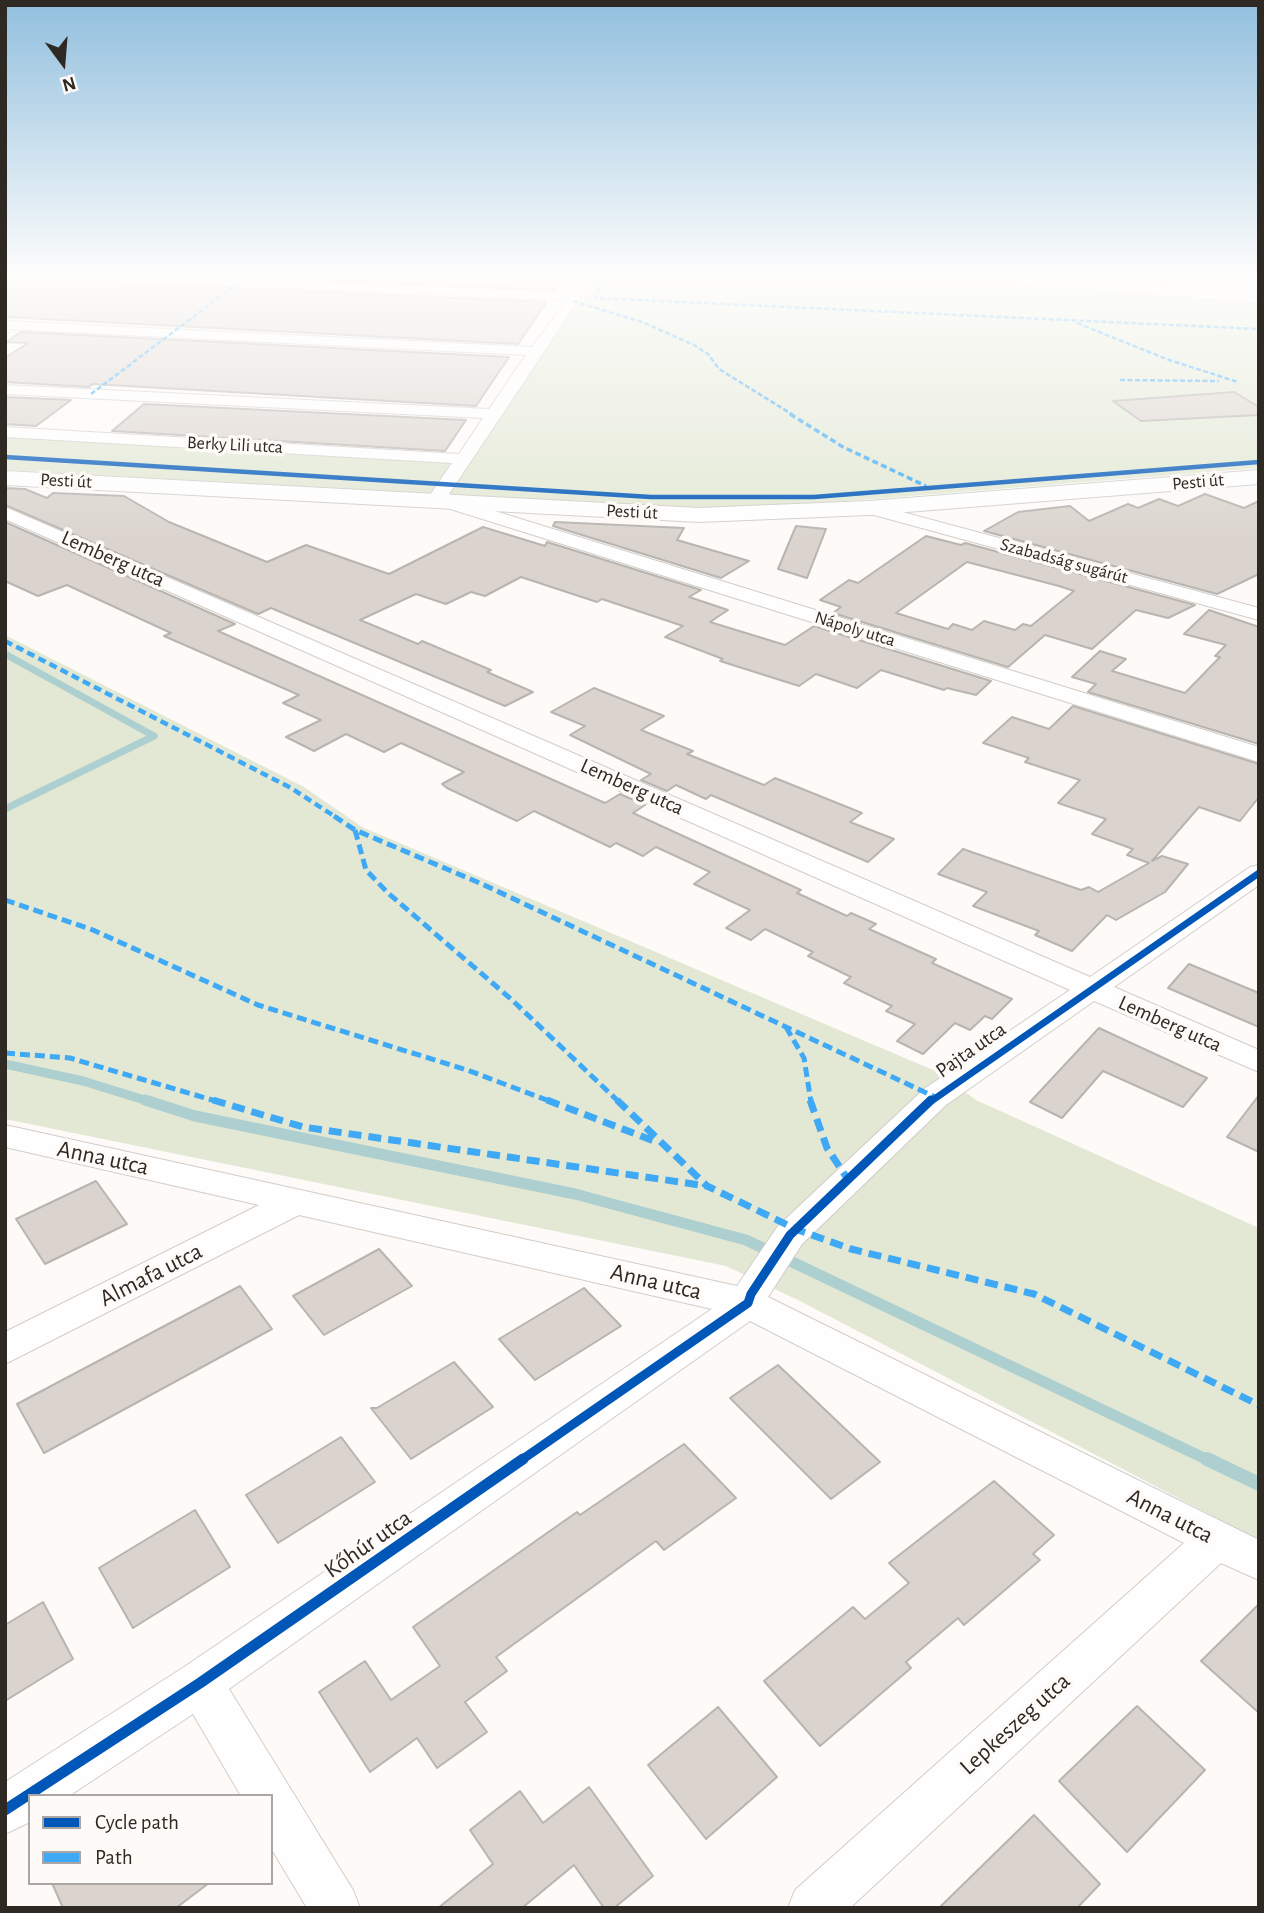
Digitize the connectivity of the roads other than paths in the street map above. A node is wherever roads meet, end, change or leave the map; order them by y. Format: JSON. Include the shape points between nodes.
{"nodes":[{"id":1,"x":528,"y":363,"type":"edge"},
{"id":2,"x":5,"y":389,"type":"edge"},
{"id":3,"x":494,"y":414,"type":"junction"},
{"id":4,"x":5,"y":432,"type":"edge"},
{"id":5,"x":464,"y":459,"type":"junction"},
{"id":6,"x":5,"y":478,"type":"edge"},
{"id":7,"x":1259,"y":478,"type":"edge"},
{"id":8,"x":450,"y":503,"type":"junction"},
{"id":9,"x":869,"y":508,"type":"junction"},
{"id":10,"x":5,"y":512,"type":"edge"},
{"id":11,"x":1253,"y":608,"type":"edge"},
{"id":12,"x":1259,"y":755,"type":"edge"},
{"id":13,"x":1259,"y":873,"type":"edge"},
{"id":14,"x":1090,"y":989,"type":"junction"},
{"id":15,"x":1259,"y":1062,"type":"edge"},
{"id":16,"x":5,"y":1136,"type":"edge"},
{"id":17,"x":297,"y":1201,"type":"junction"},
{"id":18,"x":749,"y":1298,"type":"junction"},
{"id":19,"x":5,"y":1349,"type":"edge"},
{"id":20,"x":1217,"y":1540,"type":"junction"},
{"id":21,"x":1259,"y":1561,"type":"edge"},
{"id":22,"x":200,"y":1684,"type":"junction"},
{"id":23,"x":30,"y":1794,"type":"edge"},
{"id":24,"x":267,"y":1794,"type":"edge"},
{"id":25,"x":28,"y":1795,"type":"edge"},
{"id":26,"x":273,"y":1805,"type":"edge"},
{"id":27,"x":5,"y":1810,"type":"edge"},
{"id":28,"x":335,"y":1908,"type":"edge"},
{"id":29,"x":813,"y":1908,"type":"edge"}],
"edges":[{"from":1,"to":3,"type":"street"},
{"from":2,"to":3,"type":"street"},
{"from":3,"to":5,"type":"street"},
{"from":4,"to":5,"type":"street","name":"Berky Lili utca"},
{"from":5,"to":8,"type":"street","via":[[439,495]]},
{"from":6,"to":8,"type":"main road","name":"Pesti út"},
{"from":7,"to":9,"type":"main road","name":"Pesti út"},
{"from":8,"to":9,"type":"main road","name":"Pesti út","via":[[699,515]]},
{"from":8,"to":12,"type":"street","name":"Nápoly utca"},
{"from":9,"to":11,"type":"street","name":"Szabadság sugárút"},
{"from":10,"to":14,"type":"street","name":"Lemberg utca"},
{"from":13,"to":14,"type":"street","name":"Pajta utca"},
{"from":14,"to":15,"type":"street","name":"Lemberg utca"},
{"from":14,"to":18,"type":"street","name":"Pajta utca","via":[[935,1097],[790,1235]]},
{"from":16,"to":17,"type":"street","name":"Anna utca"},
{"from":17,"to":18,"type":"street","name":"Anna utca"},
{"from":17,"to":19,"type":"street","name":"Almafa utca"},
{"from":18,"to":20,"type":"street","name":"Anna utca"},
{"from":18,"to":22,"type":"street","name":"Kőhúr utca"},
{"from":20,"to":21,"type":"street","name":"Anna utca"},
{"from":20,"to":29,"type":"street","name":"Lepkeszeg utca"},
{"from":22,"to":23,"type":"street","name":"Kőhúr utca"},
{"from":22,"to":24,"type":"street"},
{"from":25,"to":27,"type":"street","name":"Kőhúr utca"},
{"from":26,"to":28,"type":"street"}]}
